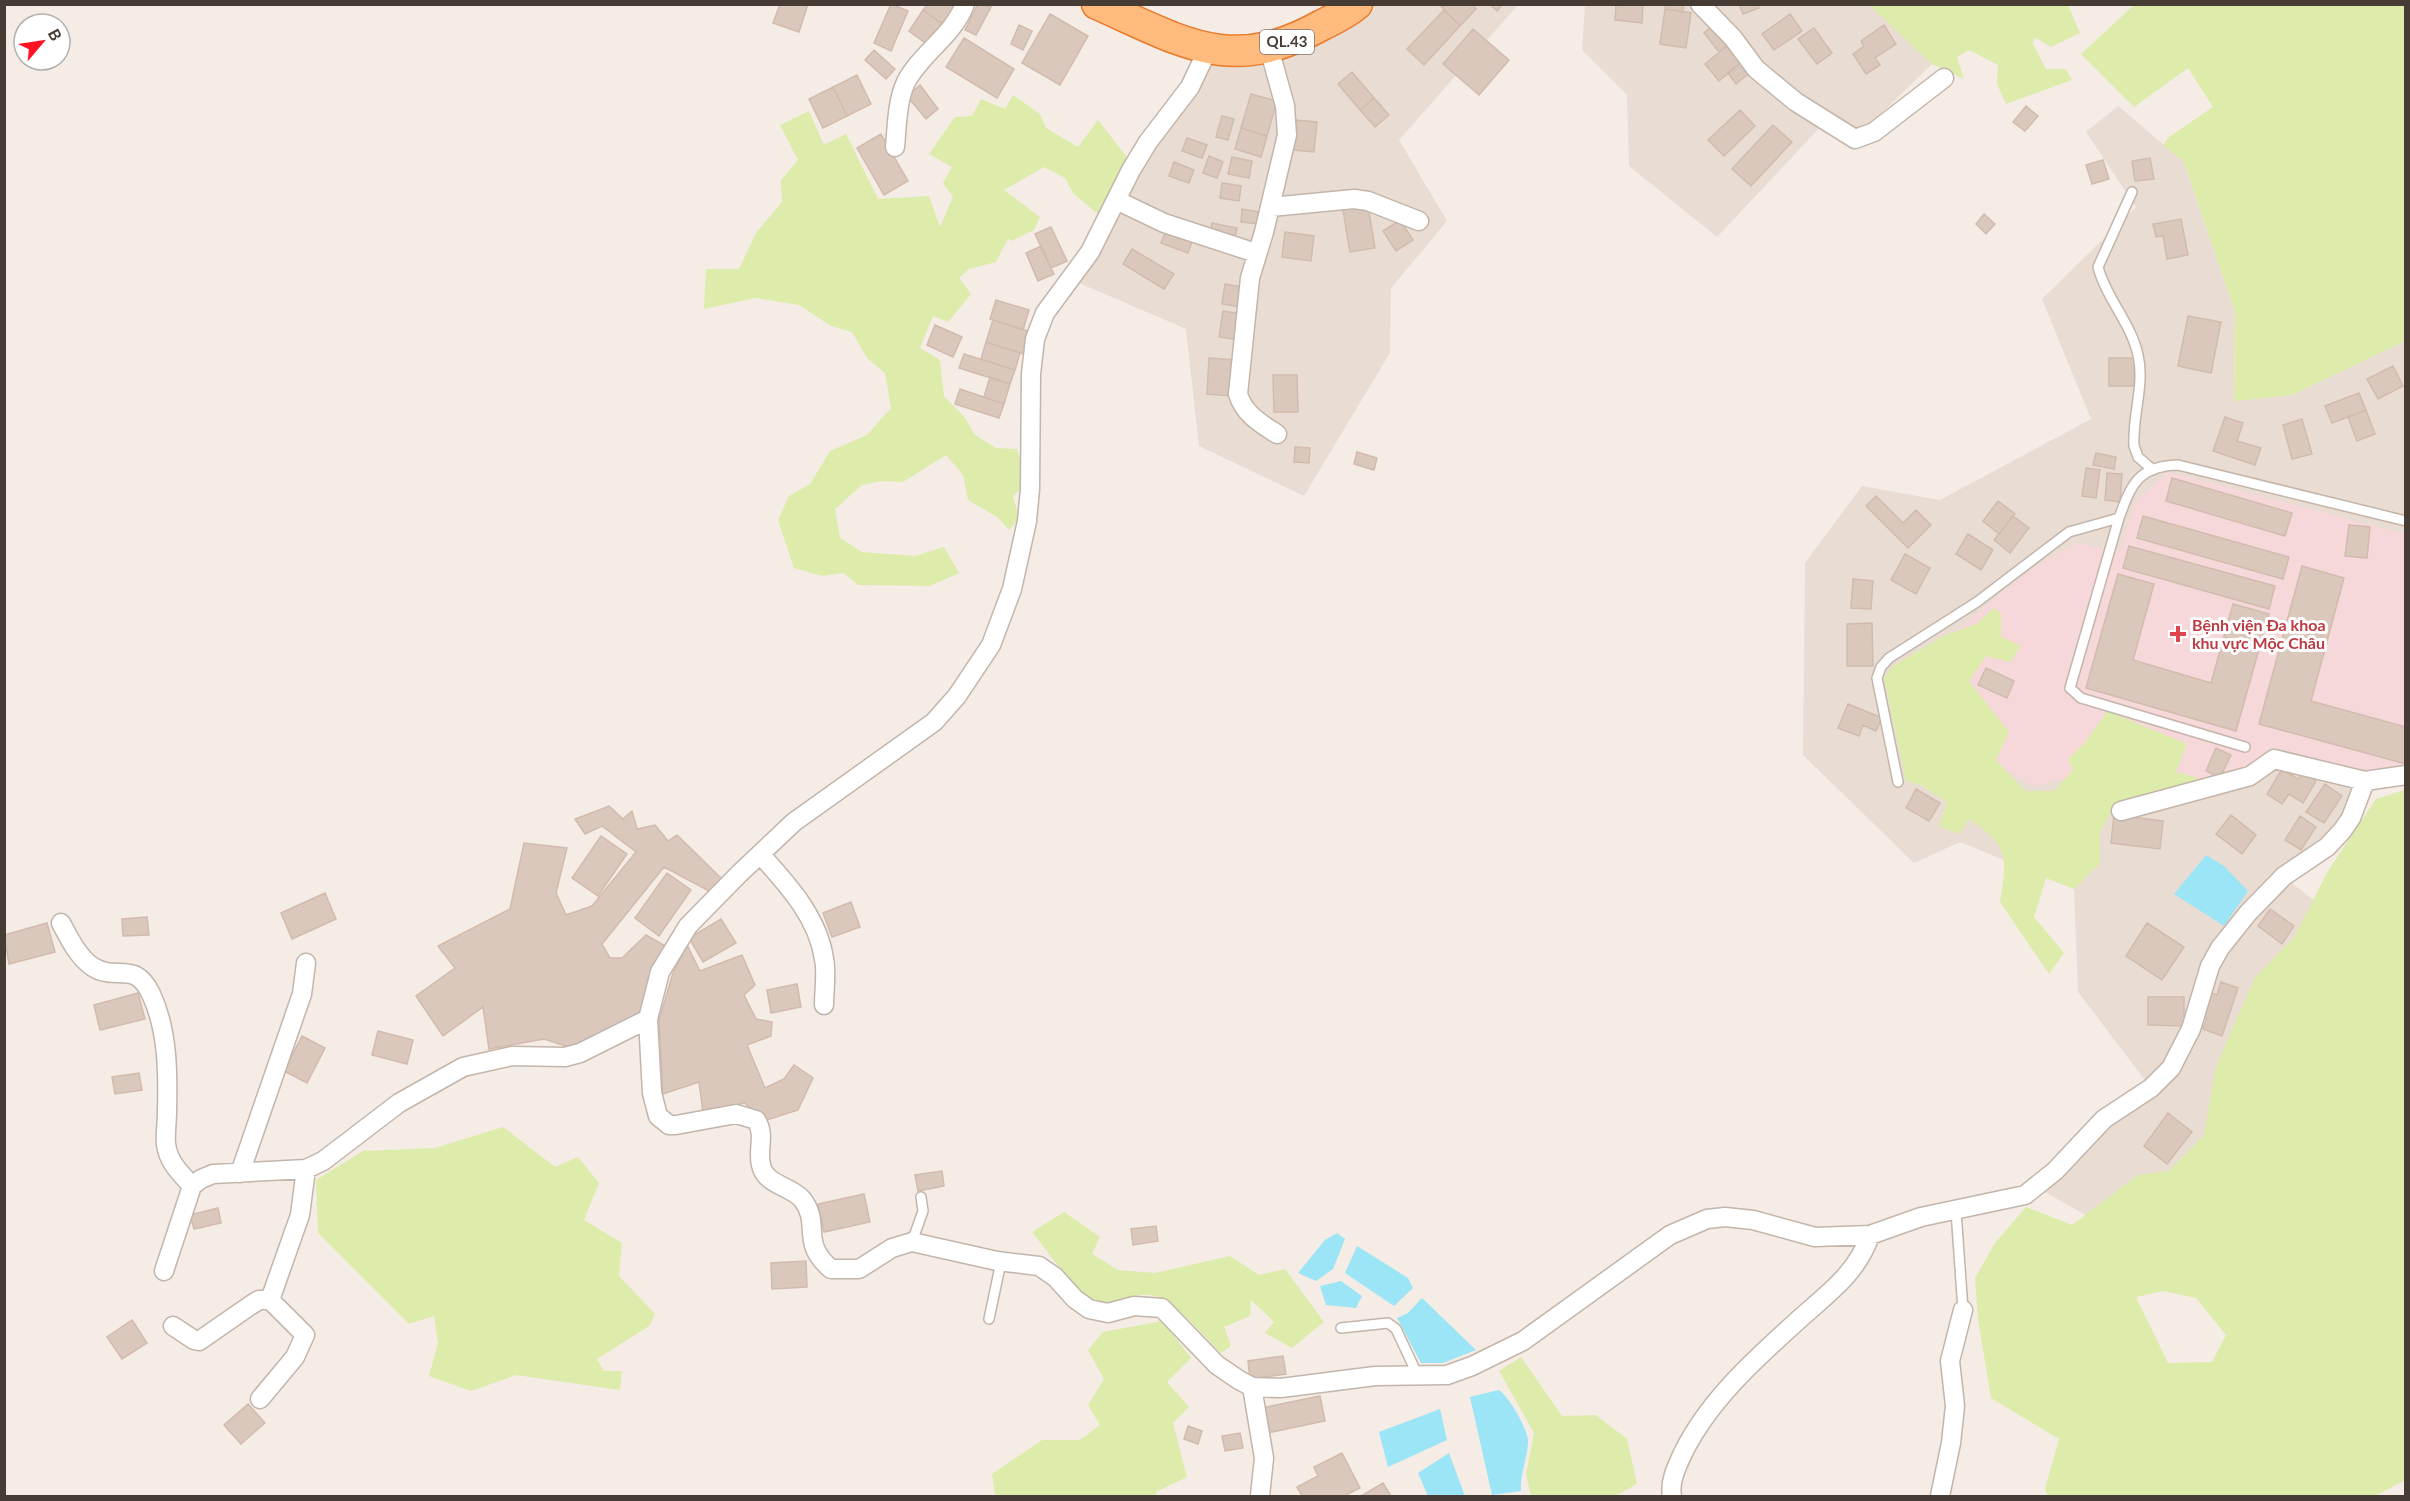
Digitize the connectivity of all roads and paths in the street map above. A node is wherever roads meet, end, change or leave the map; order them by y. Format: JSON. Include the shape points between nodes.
{"nodes":[{"id":1,"x":965,"y":4,"type":"edge"},
{"id":2,"x":1097,"y":4,"type":"edge"},
{"id":3,"x":1358,"y":4,"type":"edge"},
{"id":4,"x":1700,"y":4,"type":"edge"},
{"id":5,"x":1269,"y":48,"type":"junction"},
{"id":6,"x":1208,"y":49,"type":"junction"},
{"id":7,"x":1944,"y":78,"type":"dead end"},
{"id":8,"x":895,"y":147,"type":"dead end"},
{"id":9,"x":2132,"y":192,"type":"dead end"},
{"id":10,"x":1116,"y":200,"type":"junction"},
{"id":11,"x":1271,"y":207,"type":"junction"},
{"id":12,"x":1419,"y":221,"type":"dead end"},
{"id":13,"x":1256,"y":253,"type":"junction"},
{"id":14,"x":1277,"y":434,"type":"dead end"},
{"id":15,"x":2153,"y":470,"type":"junction"},
{"id":16,"x":2119,"y":518,"type":"junction"},
{"id":17,"x":2406,"y":521,"type":"edge"},
{"id":18,"x":2245,"y":747,"type":"dead end"},
{"id":19,"x":2406,"y":775,"type":"edge"},
{"id":20,"x":2365,"y":781,"type":"junction"},
{"id":21,"x":1898,"y":782,"type":"dead end"},
{"id":22,"x":2121,"y":811,"type":"dead end"},
{"id":23,"x":760,"y":854,"type":"junction"},
{"id":24,"x":61,"y":923,"type":"dead end"},
{"id":25,"x":306,"y":963,"type":"dead end"},
{"id":26,"x":824,"y":1005,"type":"dead end"},
{"id":27,"x":648,"y":1019,"type":"junction"},
{"id":28,"x":306,"y":1169,"type":"junction"},
{"id":29,"x":240,"y":1173,"type":"junction"},
{"id":30,"x":192,"y":1186,"type":"junction"},
{"id":31,"x":921,"y":1197,"type":"dead end"},
{"id":32,"x":1956,"y":1210,"type":"junction"},
{"id":33,"x":1870,"y":1235,"type":"junction"},
{"id":34,"x":912,"y":1242,"type":"junction"},
{"id":35,"x":1001,"y":1262,"type":"junction"},
{"id":36,"x":164,"y":1271,"type":"dead end"},
{"id":37,"x":270,"y":1300,"type":"junction"},
{"id":38,"x":1963,"y":1310,"type":"joint"},
{"id":39,"x":989,"y":1319,"type":"dead end"},
{"id":40,"x":173,"y":1326,"type":"dead end"},
{"id":41,"x":1341,"y":1328,"type":"dead end"},
{"id":42,"x":1418,"y":1376,"type":"junction"},
{"id":43,"x":1252,"y":1387,"type":"junction"},
{"id":44,"x":260,"y":1399,"type":"dead end"},
{"id":45,"x":1260,"y":1497,"type":"edge"},
{"id":46,"x":1672,"y":1497,"type":"edge"},
{"id":47,"x":1940,"y":1497,"type":"edge"}],
"edges":[{"from":1,"to":8,"type":"street","via":[[949,31],[906,81]]},
{"from":2,"to":6,"type":"highway","number":"QL.43"},
{"from":3,"to":5,"type":"highway","number":"QL.43","via":[[1302,36]]},
{"from":4,"to":7,"type":"street","via":[[1756,69],[1796,102],[1855,139],[1874,132]]},
{"from":5,"to":6,"type":"highway","number":"QL.43","via":[[1247,52]]},
{"from":5,"to":11,"type":"street","via":[[1288,120]]},
{"from":6,"to":10,"type":"street","via":[[1190,87],[1148,142]]},
{"from":9,"to":15,"type":"lane","via":[[2098,267],[2138,354],[2141,372],[2134,446],[2138,457]]},
{"from":10,"to":13,"type":"street","via":[[1164,223]]},
{"from":10,"to":23,"type":"street","via":[[1090,252],[1045,313],[1035,339],[1029,425],[1030,489],[1012,589],[991,645],[957,696],[934,722],[795,822]]},
{"from":11,"to":12,"type":"street","via":[[1361,200]]},
{"from":11,"to":13,"type":"street"},
{"from":13,"to":14,"type":"street","via":[[1238,394],[1254,420]]},
{"from":15,"to":16,"type":"lane","via":[[2132,484]]},
{"from":15,"to":17,"type":"lane","via":[[2178,465]]},
{"from":16,"to":18,"type":"lane","via":[[2070,688],[2081,698]]},
{"from":16,"to":21,"type":"lane","via":[[2069,532],[2053,542],[1977,602],[1881,667],[1877,678]]},
{"from":19,"to":20,"type":"street"},
{"from":20,"to":22,"type":"street","via":[[2274,759],[2250,776]]},
{"from":20,"to":32,"type":"street","via":[[2342,831],[2327,847],[2284,876],[2220,948],[2210,966],[2192,1029],[2171,1068],[2151,1088],[2103,1119],[2055,1170],[2025,1195]]},
{"from":23,"to":26,"type":"street","via":[[785,881],[813,923],[825,961]]},
{"from":23,"to":27,"type":"street","via":[[688,926],[660,972]]},
{"from":24,"to":30,"type":"street","via":[[81,956],[94,968],[141,978],[149,992],[168,1057],[166,1146],[174,1167]]},
{"from":25,"to":29,"type":"street","via":[[302,994]]},
{"from":27,"to":28,"type":"street","via":[[565,1057],[512,1056],[463,1068],[399,1103],[323,1161]]},
{"from":27,"to":34,"type":"street","via":[[652,1093],[658,1116],[669,1125],[736,1114],[756,1120],[761,1128],[761,1166],[771,1181],[801,1198],[810,1213],[813,1249],[831,1269],[859,1269],[892,1248]]},
{"from":28,"to":29,"type":"street"},
{"from":28,"to":37,"type":"street","via":[[300,1215]]},
{"from":29,"to":30,"type":"street","via":[[213,1174]]},
{"from":30,"to":36,"type":"street"},
{"from":31,"to":34,"type":"lane","via":[[923,1211]]},
{"from":32,"to":33,"type":"street","via":[[1921,1217]]},
{"from":32,"to":38,"type":"lane"},
{"from":33,"to":42,"type":"street","via":[[1815,1237],[1753,1220],[1707,1220],[1670,1235],[1523,1341],[1496,1356],[1447,1375]]},
{"from":33,"to":46,"type":"street","via":[[1864,1255],[1852,1272],[1781,1336],[1710,1409],[1693,1432],[1677,1466],[1670,1489]]},
{"from":34,"to":35,"type":"street"},
{"from":35,"to":39,"type":"lane"},
{"from":35,"to":43,"type":"street","via":[[1039,1266],[1075,1299],[1098,1312],[1123,1311],[1134,1306],[1162,1308],[1217,1365]]},
{"from":37,"to":40,"type":"street","via":[[259,1300],[200,1341]]},
{"from":37,"to":44,"type":"street","via":[[305,1335],[294,1357]]},
{"from":38,"to":47,"type":"street","via":[[1950,1361],[1955,1406]]},
{"from":41,"to":42,"type":"lane","via":[[1388,1323],[1396,1329]]},
{"from":42,"to":43,"type":"street"},
{"from":43,"to":45,"type":"street","via":[[1264,1458]]}]}
